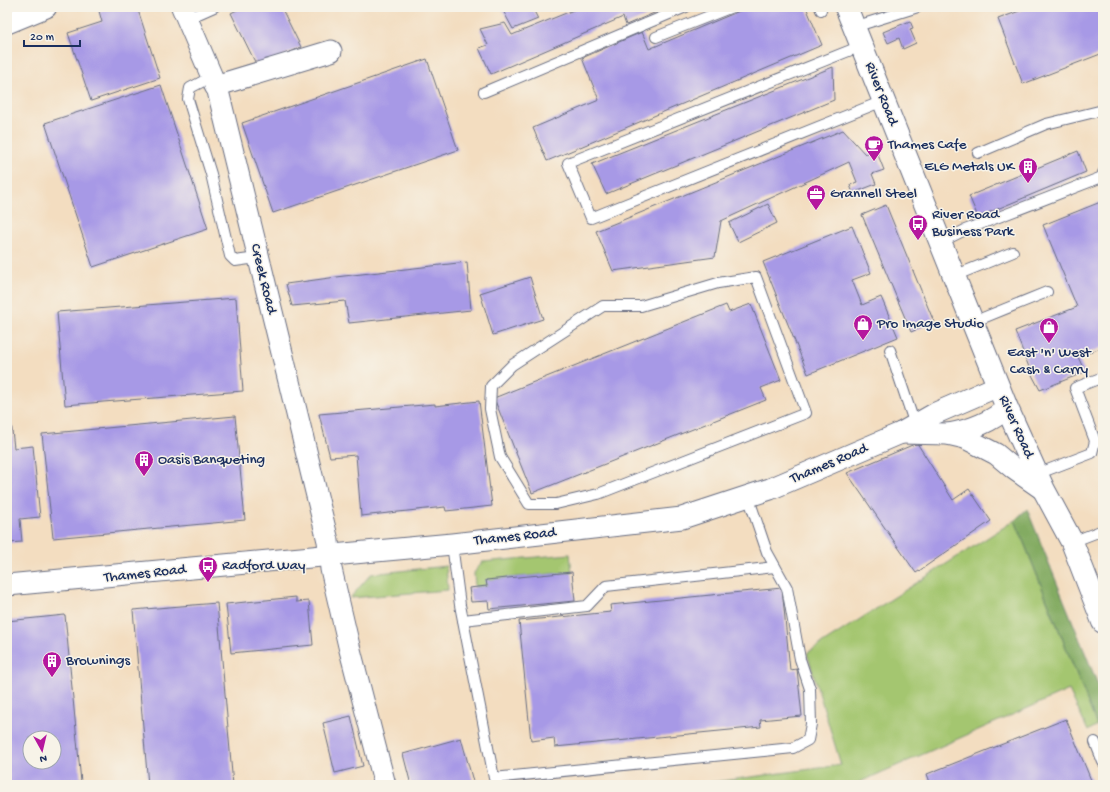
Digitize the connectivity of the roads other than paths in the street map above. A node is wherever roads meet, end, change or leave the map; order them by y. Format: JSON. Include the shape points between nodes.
{"nodes":[{"id":1,"x":46,"y":7,"type":"edge"},
{"id":2,"x":214,"y":7,"type":"edge"},
{"id":3,"x":686,"y":7,"type":"edge"},
{"id":4,"x":732,"y":7,"type":"edge"},
{"id":5,"x":846,"y":7,"type":"edge"},
{"id":6,"x":918,"y":7,"type":"edge"},
{"id":7,"x":185,"y":13,"type":"edge"},
{"id":8,"x":7,"y":23,"type":"edge"},
{"id":9,"x":858,"y":36,"type":"junction"},
{"id":10,"x":656,"y":38,"type":"dead end"},
{"id":11,"x":331,"y":51,"type":"dead end"},
{"id":12,"x":213,"y":81,"type":"junction"},
{"id":13,"x":484,"y":92,"type":"dead end"},
{"id":14,"x":883,"y":101,"type":"junction"},
{"id":15,"x":1103,"y":110,"type":"edge"},
{"id":16,"x":978,"y":154,"type":"dead end"},
{"id":17,"x":1103,"y":173,"type":"edge"},
{"id":18,"x":941,"y":242,"type":"junction"},
{"id":19,"x":1013,"y":252,"type":"dead end"},
{"id":20,"x":257,"y":258,"type":"junction"},
{"id":21,"x":954,"y":276,"type":"junction"},
{"id":22,"x":1047,"y":292,"type":"dead end"},
{"id":23,"x":973,"y":322,"type":"junction"},
{"id":24,"x":890,"y":350,"type":"dead end"},
{"id":25,"x":1103,"y":377,"type":"edge"},
{"id":26,"x":998,"y":386,"type":"junction"},
{"id":27,"x":1007,"y":408,"type":"junction"},
{"id":28,"x":806,"y":413,"type":"joint"},
{"id":29,"x":908,"y":429,"type":"junction"},
{"id":30,"x":948,"y":434,"type":"junction"},
{"id":31,"x":1099,"y":439,"type":"edge"},
{"id":32,"x":1040,"y":482,"type":"junction"},
{"id":33,"x":748,"y":496,"type":"junction"},
{"id":34,"x":1103,"y":530,"type":"edge"},
{"id":35,"x":1072,"y":542,"type":"junction"},
{"id":36,"x":452,"y":544,"type":"junction"},
{"id":37,"x":329,"y":556,"type":"junction"},
{"id":38,"x":775,"y":567,"type":"junction"},
{"id":39,"x":7,"y":585,"type":"edge"},
{"id":40,"x":463,"y":620,"type":"junction"},
{"id":41,"x":1103,"y":622,"type":"edge"},
{"id":42,"x":1095,"y":742,"type":"dead end"},
{"id":43,"x":1103,"y":762,"type":"edge"},
{"id":44,"x":385,"y":785,"type":"edge"}],
"edges":[{"from":1,"to":8,"type":"street"},
{"from":2,"to":7,"type":"lane"},
{"from":3,"to":13,"type":"lane"},
{"from":4,"to":10,"type":"lane"},
{"from":5,"to":9,"type":"street","name":"River Road"},
{"from":6,"to":9,"type":"lane"},
{"from":7,"to":12,"type":"street","name":"Creek Road"},
{"from":9,"to":14,"type":"street","name":"River Road"},
{"from":9,"to":14,"type":"lane","via":[[568,163],[591,218]]},
{"from":11,"to":12,"type":"street"},
{"from":12,"to":20,"type":"street","name":"Creek Road"},
{"from":12,"to":20,"type":"lane","via":[[190,88],[188,99],[211,174],[230,256],[235,261]]},
{"from":14,"to":18,"type":"street","name":"River Road"},
{"from":15,"to":16,"type":"lane","via":[[1046,124]]},
{"from":17,"to":18,"type":"lane","via":[[1102,177],[965,230]]},
{"from":18,"to":21,"type":"street","name":"River Road"},
{"from":19,"to":21,"type":"lane"},
{"from":20,"to":37,"type":"street","name":"Creek Road","via":[[328,540]]},
{"from":21,"to":23,"type":"street","name":"River Road"},
{"from":22,"to":23,"type":"lane"},
{"from":23,"to":26,"type":"street","name":"River Road"},
{"from":24,"to":29,"type":"lane"},
{"from":25,"to":31,"type":"lane","via":[[1075,388]]},
{"from":26,"to":27,"type":"street","name":"River Road"},
{"from":26,"to":29,"type":"street","name":"Thames Road","via":[[936,413]]},
{"from":27,"to":30,"type":"street","via":[[986,423]]},
{"from":27,"to":32,"type":"street","name":"River Road"},
{"from":28,"to":28,"type":"lane","via":[[756,277],[718,283],[641,306],[603,306],[512,365],[491,386],[490,409],[500,457],[529,504],[556,504],[598,494]]},
{"from":29,"to":30,"type":"street"},
{"from":29,"to":33,"type":"street","name":"Thames Road","via":[[770,489]]},
{"from":30,"to":32,"type":"street","via":[[965,438],[996,454],[1014,469]]},
{"from":31,"to":32,"type":"lane","via":[[1092,453]]},
{"from":32,"to":35,"type":"street","name":"River Road"},
{"from":33,"to":36,"type":"street","name":"Thames Road","via":[[682,518]]},
{"from":33,"to":38,"type":"lane","via":[[767,552]]},
{"from":34,"to":35,"type":"lane"},
{"from":35,"to":41,"type":"street","name":"River Road"},
{"from":36,"to":37,"type":"street","name":"Thames Road"},
{"from":36,"to":40,"type":"lane"},
{"from":37,"to":39,"type":"street","name":"Thames Road"},
{"from":37,"to":44,"type":"street"},
{"from":38,"to":40,"type":"lane","via":[[606,586],[587,606]]},
{"from":38,"to":40,"type":"lane","via":[[787,588],[800,659],[810,689],[811,724],[808,740],[793,748],[494,778]]},
{"from":42,"to":43,"type":"lane"}]}
